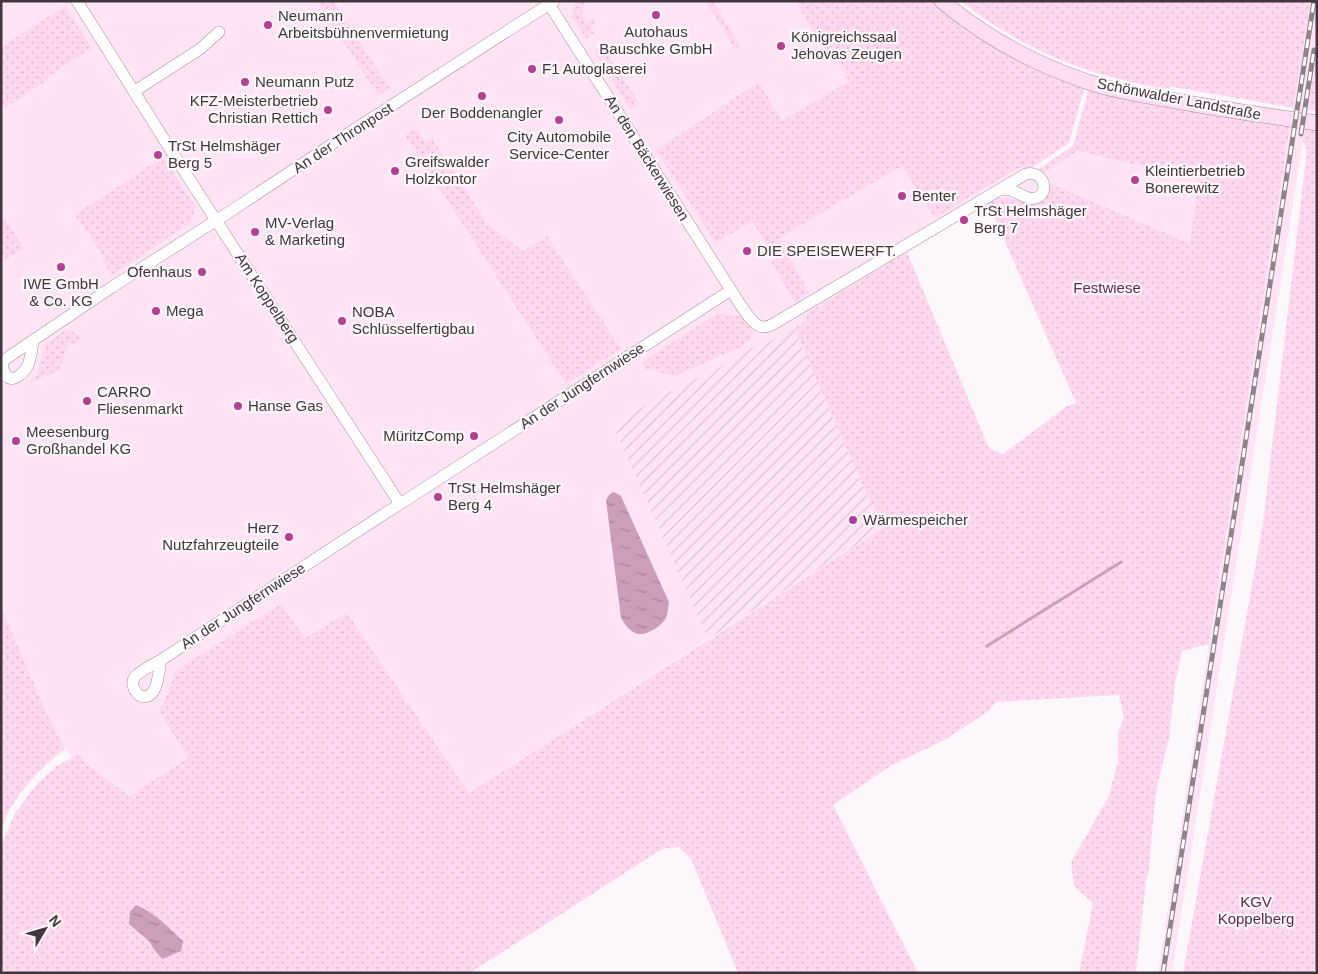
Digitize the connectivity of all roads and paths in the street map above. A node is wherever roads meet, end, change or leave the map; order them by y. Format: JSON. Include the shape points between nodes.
{"nodes":[{"id":1,"x":77,"y":1,"type":"edge"},
{"id":2,"x":942,"y":1,"type":"edge"},
{"id":3,"x":550,"y":2,"type":"edge"},
{"id":4,"x":219,"y":32,"type":"dead end"},
{"id":5,"x":135,"y":91,"type":"junction"},
{"id":6,"x":1317,"y":124,"type":"edge"},
{"id":7,"x":1002,"y":189,"type":"dead end"},
{"id":8,"x":216,"y":220,"type":"junction"},
{"id":9,"x":731,"y":290,"type":"junction"},
{"id":10,"x":33,"y":341,"type":"dead end"},
{"id":11,"x":400,"y":504,"type":"junction"},
{"id":12,"x":160,"y":660,"type":"dead end"}],
"edges":[{"from":1,"to":5,"type":"street","name":"Am Koppelberg"},
{"from":2,"to":6,"type":"main road","name":"Schönwalder Landstraße","via":[[1009,48],[1089,82],[1125,92]]},
{"from":3,"to":8,"type":"street","name":"An der Thronpost"},
{"from":3,"to":9,"type":"street","name":"An den Bäckerwiesen"},
{"from":4,"to":5,"type":"street","via":[[200,49]]},
{"from":5,"to":8,"type":"street","name":"Am Koppelberg"},
{"from":7,"to":9,"type":"street","via":[[769,326],[756,324]]},
{"from":8,"to":10,"type":"street","name":"An der Thronpost"},
{"from":8,"to":11,"type":"street","name":"Am Koppelberg"},
{"from":9,"to":11,"type":"street","name":"An der Jungfernwiese"},
{"from":11,"to":12,"type":"street","name":"An der Jungfernwiese"}]}
